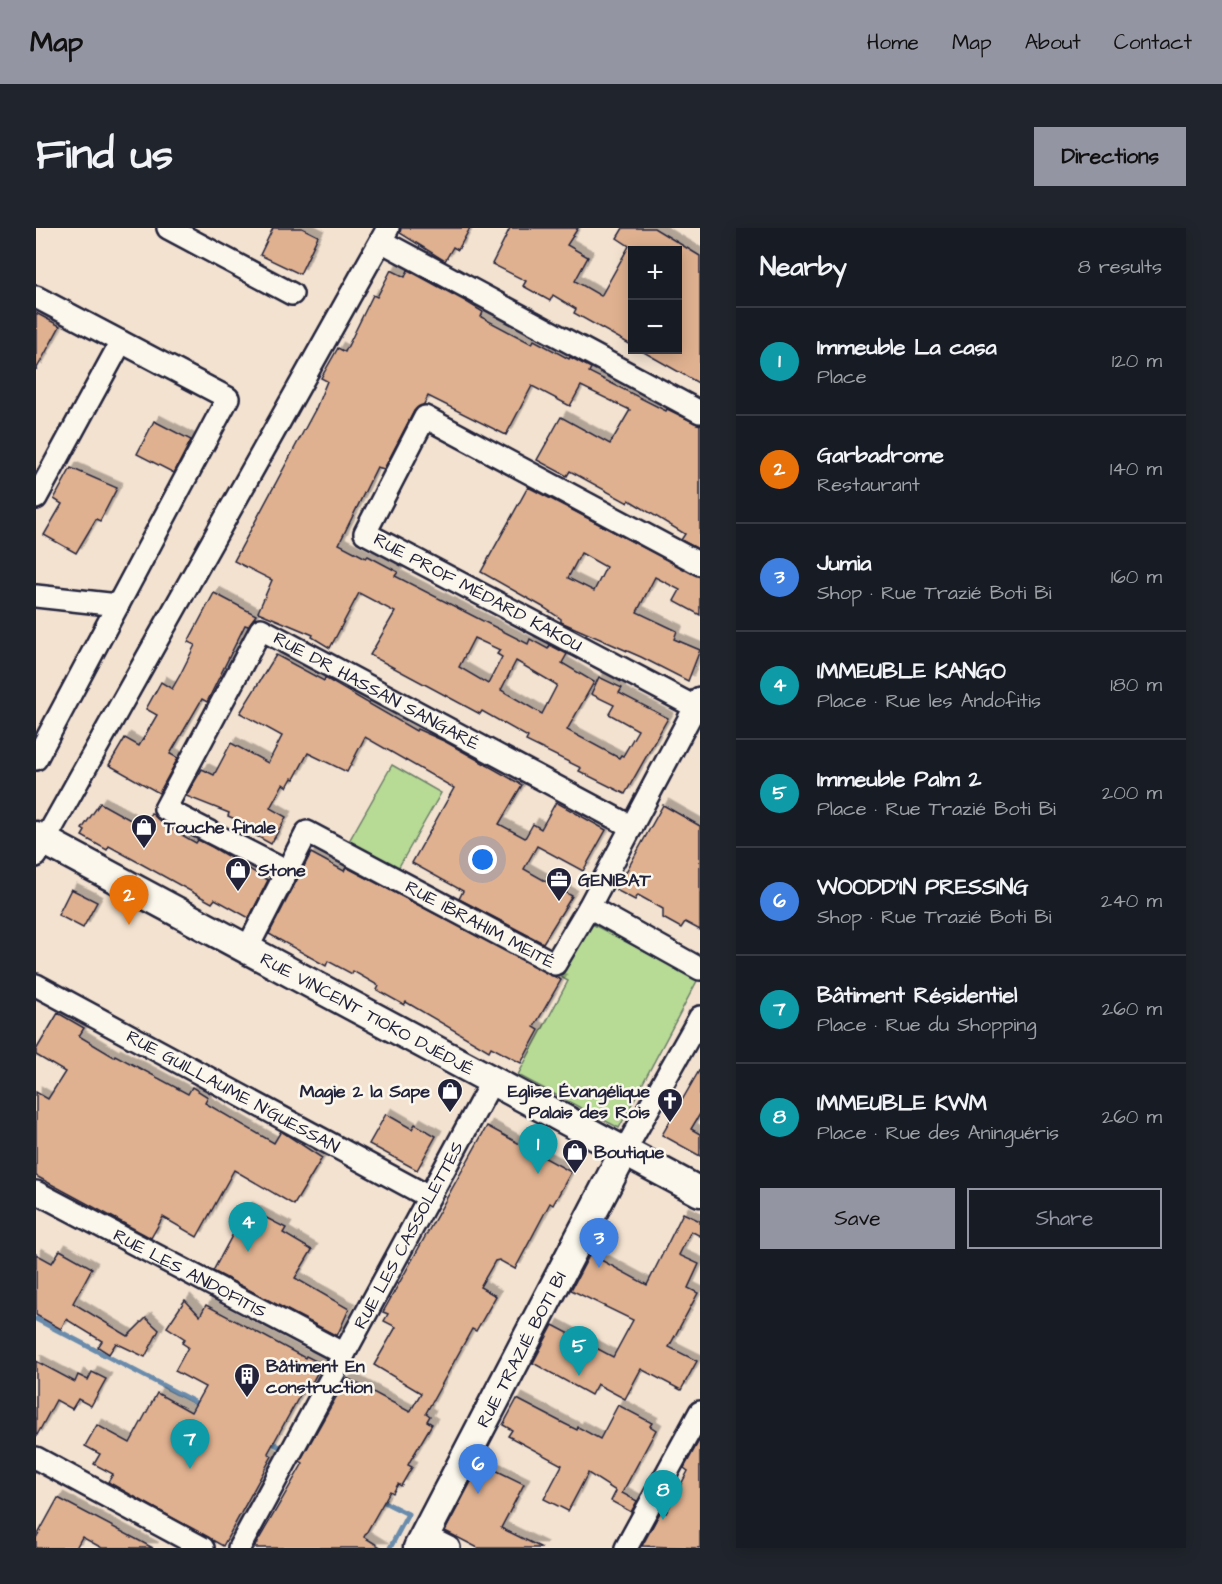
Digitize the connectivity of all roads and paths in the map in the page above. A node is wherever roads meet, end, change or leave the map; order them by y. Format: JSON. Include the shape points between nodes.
{"nodes":[{"id":1,"x":168,"y":228,"type":"edge"},
{"id":2,"x":385,"y":235,"type":"edge"},
{"id":3,"x":292,"y":294,"type":"dead end"},
{"id":4,"x":36,"y":297,"type":"edge"},
{"id":5,"x":121,"y":342,"type":"junction"},
{"id":6,"x":700,"y":412,"type":"edge"},
{"id":7,"x":36,"y":498,"type":"edge"},
{"id":8,"x":700,"y":564,"type":"edge"},
{"id":9,"x":36,"y":596,"type":"edge"},
{"id":10,"x":118,"y":605,"type":"junction"},
{"id":11,"x":698,"y":703,"type":"edge"},
{"id":12,"x":36,"y":759,"type":"edge"},
{"id":13,"x":632,"y":827,"type":"junction"},
{"id":14,"x":39,"y":844,"type":"edge"},
{"id":15,"x":286,"y":871,"type":"junction"},
{"id":16,"x":589,"y":908,"type":"junction"},
{"id":17,"x":250,"y":943,"type":"junction"},
{"id":18,"x":700,"y":969,"type":"edge"},
{"id":19,"x":36,"y":985,"type":"edge"},
{"id":20,"x":700,"y":1017,"type":"edge"},
{"id":21,"x":492,"y":1081,"type":"junction"},
{"id":22,"x":624,"y":1152,"type":"junction"},
{"id":23,"x":36,"y":1192,"type":"edge"},
{"id":24,"x":700,"y":1192,"type":"edge"},
{"id":25,"x":429,"y":1197,"type":"junction"},
{"id":26,"x":344,"y":1354,"type":"junction"},
{"id":27,"x":700,"y":1412,"type":"edge"},
{"id":28,"x":36,"y":1458,"type":"edge"},
{"id":29,"x":431,"y":1544,"type":"edge"},
{"id":30,"x":203,"y":1548,"type":"edge"},
{"id":31,"x":239,"y":1548,"type":"edge"},
{"id":32,"x":627,"y":1548,"type":"edge"}],
"edges":[{"from":1,"to":3,"type":"street"},
{"from":2,"to":6,"type":"street"},
{"from":2,"to":14,"type":"street","via":[[52,831]]},
{"from":4,"to":5,"type":"street"},
{"from":5,"to":7,"type":"street"},
{"from":5,"to":10,"type":"street","via":[[228,398]]},
{"from":8,"to":11,"type":"street","name":"RUE PROF MÉDARD KAKOU","via":[[425,417],[365,533]]},
{"from":9,"to":10,"type":"street"},
{"from":10,"to":12,"type":"street"},
{"from":11,"to":13,"type":"street","name":"RUE IBRAHIM MEITÉ"},
{"from":13,"to":15,"type":"street","name":"RUE DR HASSAN SANGARÉ","via":[[261,629],[165,809]]},
{"from":13,"to":16,"type":"street","name":"RUE IBRAHIM MEITÉ"},
{"from":14,"to":17,"type":"street","name":"RUE VINCENT TIOKO DJÉDJÉ"},
{"from":15,"to":16,"type":"street","name":"RUE IBRAHIM MEITÉ","via":[[307,832],[555,964]]},
{"from":15,"to":17,"type":"street","name":"RUE IBRAHIM MEITÉ"},
{"from":16,"to":18,"type":"street"},
{"from":17,"to":21,"type":"street","name":"RUE VINCENT TIOKO DJÉDJÉ"},
{"from":19,"to":25,"type":"street","name":"RUE GUILLAUME N'GUESSAN"},
{"from":20,"to":22,"type":"street"},
{"from":21,"to":22,"type":"street","name":"RUE VINCENT TIOKO DJÉDJÉ"},
{"from":21,"to":25,"type":"street","name":"RUE LES CASSOLETTES"},
{"from":22,"to":24,"type":"street","name":"RUE VINCENT TIOKO DJÉDJÉ"},
{"from":22,"to":29,"type":"street","name":"RUE TRAZIÉ BOTI BI"},
{"from":23,"to":26,"type":"street","name":"RUE LES ANDOFITIS"},
{"from":25,"to":26,"type":"street","name":"RUE LES CASSOLETTES"},
{"from":26,"to":31,"type":"street","name":"RUE LES CASSOLETTES"},
{"from":27,"to":32,"type":"street"},
{"from":28,"to":30,"type":"street"}]}
